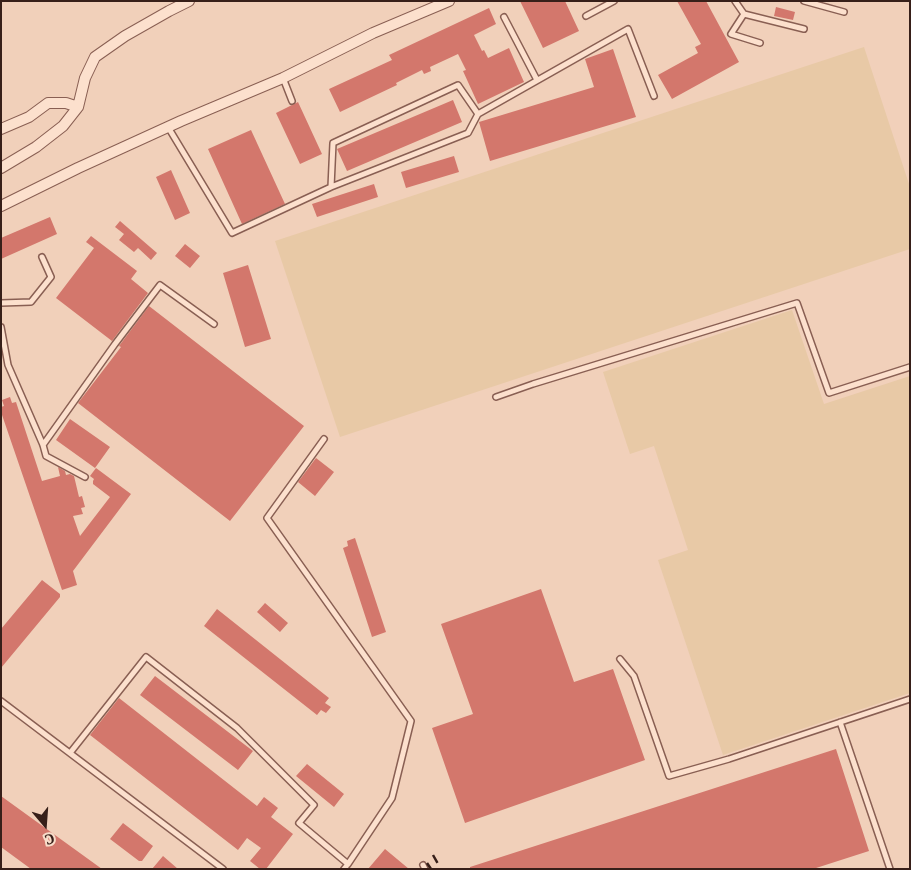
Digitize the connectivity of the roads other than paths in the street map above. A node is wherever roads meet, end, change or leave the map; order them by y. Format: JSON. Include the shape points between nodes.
{"nodes":[{"id":1,"x":189,"y":1,"type":"edge"},
{"id":2,"x":449,"y":1,"type":"edge"},
{"id":3,"x":614,"y":1,"type":"edge"},
{"id":4,"x":804,"y":1,"type":"edge"},
{"id":5,"x":738,"y":3,"type":"edge"},
{"id":6,"x":844,"y":12,"type":"dead end"},
{"id":7,"x":744,"y":14,"type":"junction"},
{"id":8,"x":586,"y":16,"type":"dead end"},
{"id":9,"x":504,"y":17,"type":"dead end"},
{"id":10,"x":804,"y":29,"type":"dead end"},
{"id":11,"x":760,"y":43,"type":"dead end"},
{"id":12,"x":283,"y":78,"type":"junction"},
{"id":13,"x":537,"y":80,"type":"junction"},
{"id":14,"x":654,"y":96,"type":"dead end"},
{"id":15,"x":292,"y":101,"type":"dead end"},
{"id":16,"x":78,"y":106,"type":"junction"},
{"id":17,"x":478,"y":114,"type":"junction"},
{"id":18,"x":168,"y":127,"type":"junction"},
{"id":19,"x":1,"y":129,"type":"edge"},
{"id":20,"x":1,"y":168,"type":"edge"},
{"id":21,"x":331,"y":187,"type":"junction"},
{"id":22,"x":1,"y":206,"type":"edge"},
{"id":23,"x":42,"y":257,"type":"dead end"},
{"id":24,"x":1,"y":303,"type":"edge"},
{"id":25,"x":214,"y":324,"type":"dead end"},
{"id":26,"x":1,"y":327,"type":"edge"},
{"id":27,"x":910,"y":367,"type":"edge"},
{"id":28,"x":496,"y":397,"type":"dead end"},
{"id":29,"x":324,"y":439,"type":"dead end"},
{"id":30,"x":43,"y":445,"type":"junction"},
{"id":31,"x":85,"y":477,"type":"dead end"},
{"id":32,"x":620,"y":659,"type":"dead end"},
{"id":33,"x":910,"y":699,"type":"edge"},
{"id":34,"x":1,"y":701,"type":"edge"},
{"id":35,"x":840,"y":722,"type":"junction"},
{"id":36,"x":70,"y":753,"type":"junction"},
{"id":37,"x":348,"y":864,"type":"junction"},
{"id":38,"x":223,"y":869,"type":"edge"},
{"id":39,"x":344,"y":869,"type":"edge"},
{"id":40,"x":890,"y":869,"type":"edge"}],
"edges":[{"from":1,"to":16,"type":"street","via":[[94,57]]},
{"from":2,"to":12,"type":"street","via":[[373,33]]},
{"from":3,"to":8,"type":"lane"},
{"from":4,"to":6,"type":"lane"},
{"from":5,"to":7,"type":"lane"},
{"from":7,"to":10,"type":"lane"},
{"from":7,"to":11,"type":"lane","via":[[731,34]]},
{"from":9,"to":13,"type":"lane"},
{"from":12,"to":15,"type":"lane"},
{"from":12,"to":18,"type":"street"},
{"from":13,"to":14,"type":"lane","via":[[628,29]]},
{"from":13,"to":17,"type":"lane"},
{"from":16,"to":19,"type":"street","via":[[48,103],[29,117]]},
{"from":16,"to":20,"type":"street","via":[[63,126]]},
{"from":17,"to":21,"type":"lane","via":[[468,134]]},
{"from":17,"to":21,"type":"lane","via":[[458,85],[333,143]]},
{"from":18,"to":21,"type":"lane","via":[[232,233]]},
{"from":18,"to":22,"type":"street"},
{"from":23,"to":24,"type":"lane","via":[[51,277],[31,302]]},
{"from":25,"to":30,"type":"lane","via":[[160,285]]},
{"from":26,"to":30,"type":"lane","via":[[8,365]]},
{"from":27,"to":28,"type":"lane","via":[[829,393],[797,303]]},
{"from":29,"to":37,"type":"lane","via":[[267,518],[411,721],[392,798]]},
{"from":30,"to":31,"type":"lane","via":[[46,456]]},
{"from":32,"to":35,"type":"lane","via":[[634,676],[669,776]]},
{"from":33,"to":35,"type":"lane"},
{"from":34,"to":36,"type":"lane"},
{"from":35,"to":40,"type":"lane"},
{"from":36,"to":37,"type":"lane","via":[[146,657],[237,728],[314,805],[300,823]]},
{"from":36,"to":38,"type":"lane"},
{"from":37,"to":39,"type":"lane"}]}
